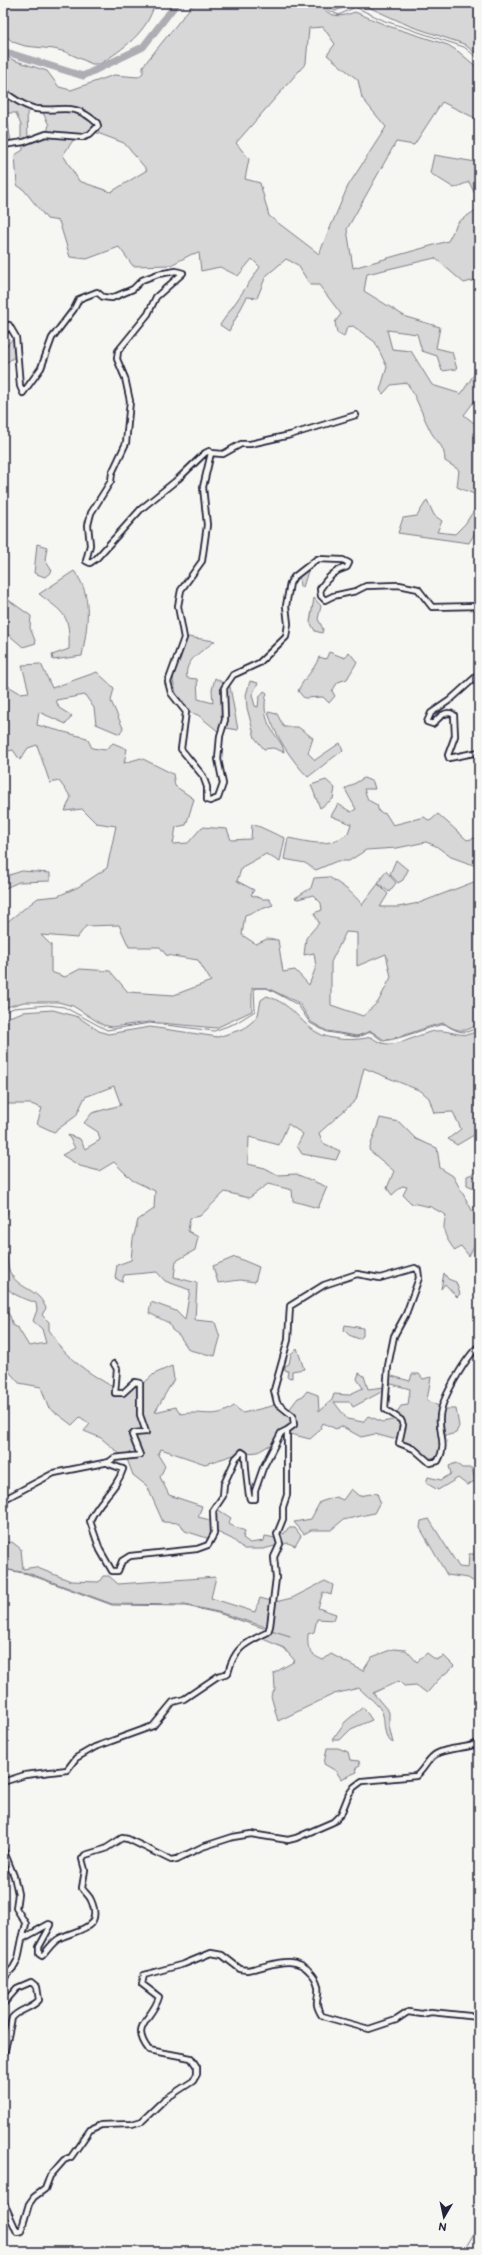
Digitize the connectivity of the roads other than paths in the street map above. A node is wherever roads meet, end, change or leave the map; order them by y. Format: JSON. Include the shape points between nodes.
{"nodes":[{"id":1,"x":3,"y":91,"type":"edge"},
{"id":2,"x":3,"y":145,"type":"edge"},
{"id":3,"x":3,"y":335,"type":"edge"},
{"id":4,"x":356,"y":415,"type":"dead end"},
{"id":5,"x":210,"y":453,"type":"junction"},
{"id":6,"x":479,"y":606,"type":"edge"},
{"id":7,"x":479,"y":674,"type":"edge"},
{"id":8,"x":479,"y":752,"type":"edge"},
{"id":9,"x":479,"y":1346,"type":"edge"},
{"id":10,"x":114,"y":1364,"type":"dead end"},
{"id":11,"x":287,"y":1430,"type":"junction"},
{"id":12,"x":108,"y":1462,"type":"junction"},
{"id":13,"x":3,"y":1500,"type":"edge"},
{"id":14,"x":479,"y":1743,"type":"edge"},
{"id":15,"x":3,"y":1782,"type":"edge"},
{"id":16,"x":3,"y":1849,"type":"edge"},
{"id":17,"x":22,"y":1939,"type":"junction"},
{"id":18,"x":3,"y":1979,"type":"edge"},
{"id":19,"x":3,"y":2004,"type":"edge"},
{"id":20,"x":479,"y":2017,"type":"edge"},
{"id":21,"x":3,"y":2059,"type":"edge"},
{"id":22,"x":3,"y":2202,"type":"edge"}],
"edges":[{"from":1,"to":2,"type":"street","via":[[35,109],[50,110],[63,107],[81,112],[98,126],[90,134],[82,137],[46,134],[24,142]]},
{"from":3,"to":5,"type":"street","via":[[9,325],[16,337],[20,386],[23,393],[41,368],[52,338],[72,313],[79,299],[97,292],[103,297],[112,298],[133,289],[142,280],[158,274],[176,271],[183,273],[156,297],[148,314],[118,351],[117,359],[125,378],[130,401],[126,443],[112,473],[111,482],[91,513],[88,525],[90,545],[87,562],[101,555],[156,496],[205,453]]},
{"from":4,"to":5,"type":"street","via":[[290,435],[241,444],[223,454]]},
{"from":5,"to":6,"type":"street","via":[[203,487],[207,520],[202,561],[181,590],[178,606],[184,638],[168,682],[171,693],[186,712],[181,749],[203,776],[207,787],[207,800],[218,798],[222,789],[218,759],[220,736],[225,720],[224,694],[227,682],[233,675],[260,663],[286,637],[286,606],[290,583],[317,559],[343,560],[349,563],[348,567],[330,576],[320,589],[325,600],[366,586],[399,585],[418,589],[432,607]]},
{"from":7,"to":8,"type":"street","via":[[431,713],[427,722],[433,724],[447,714],[454,715],[455,736],[449,758]]},
{"from":9,"to":11,"type":"street","via":[[466,1362],[443,1404],[440,1422],[443,1446],[438,1461],[430,1463],[414,1449],[399,1443],[402,1420],[385,1409],[393,1340],[419,1278],[418,1270],[415,1268],[380,1278],[358,1274],[324,1285],[294,1301],[288,1310],[288,1340],[274,1390],[276,1403],[293,1416],[294,1424]]},
{"from":10,"to":12,"type":"street","via":[[117,1369],[116,1393],[124,1393],[135,1382],[140,1383],[140,1414],[147,1428],[146,1432],[132,1435],[140,1454],[114,1458]]},
{"from":11,"to":12,"type":"street","via":[[281,1433],[263,1468],[255,1499],[247,1494],[245,1454],[242,1452],[236,1458],[224,1484],[223,1496],[213,1511],[214,1534],[208,1545],[197,1549],[130,1556],[124,1559],[115,1572],[100,1550],[90,1521],[97,1505],[110,1493],[123,1469]]},
{"from":11,"to":15,"type":"street","via":[[287,1495],[283,1519],[277,1534],[280,1544],[274,1557],[276,1582],[268,1632],[258,1635],[242,1646],[231,1660],[228,1673],[218,1676],[184,1699],[173,1702],[154,1726],[95,1747],[76,1758],[67,1770],[25,1775]]},
{"from":12,"to":13,"type":"street","via":[[54,1473]]},
{"from":14,"to":17,"type":"street","via":[[438,1753],[431,1757],[416,1776],[362,1781],[349,1794],[341,1814],[333,1822],[296,1838],[288,1840],[250,1834],[233,1837],[202,1847],[177,1860],[171,1860],[128,1838],[122,1838],[105,1849],[83,1857],[85,1870],[82,1888],[91,1898],[93,1906],[93,1918],[88,1927],[61,1938],[42,1956],[39,1954],[40,1947],[51,1926],[49,1924]]},
{"from":16,"to":17,"type":"street","via":[[18,1894],[16,1908],[26,1924]]},
{"from":17,"to":18,"type":"street","via":[[18,1959]]},
{"from":19,"to":21,"type":"street","via":[[22,1984],[31,1982],[37,1987],[36,2004],[15,2013],[12,2018]]},
{"from":20,"to":22,"type":"street","via":[[408,2012],[396,2020],[369,2029],[322,2016],[316,2006],[318,1986],[314,1976],[307,1968],[293,1961],[247,1970],[240,1969],[222,1955],[211,1953],[184,1964],[144,1975],[142,1984],[159,1997],[157,2005],[141,2029],[141,2039],[149,2050],[191,2058],[197,2067],[193,2081],[164,2100],[142,2121],[132,2124],[101,2125],[90,2130],[71,2157],[64,2160],[50,2176],[45,2189],[34,2197],[26,2211],[21,2231],[17,2232],[14,2228]]}]}
